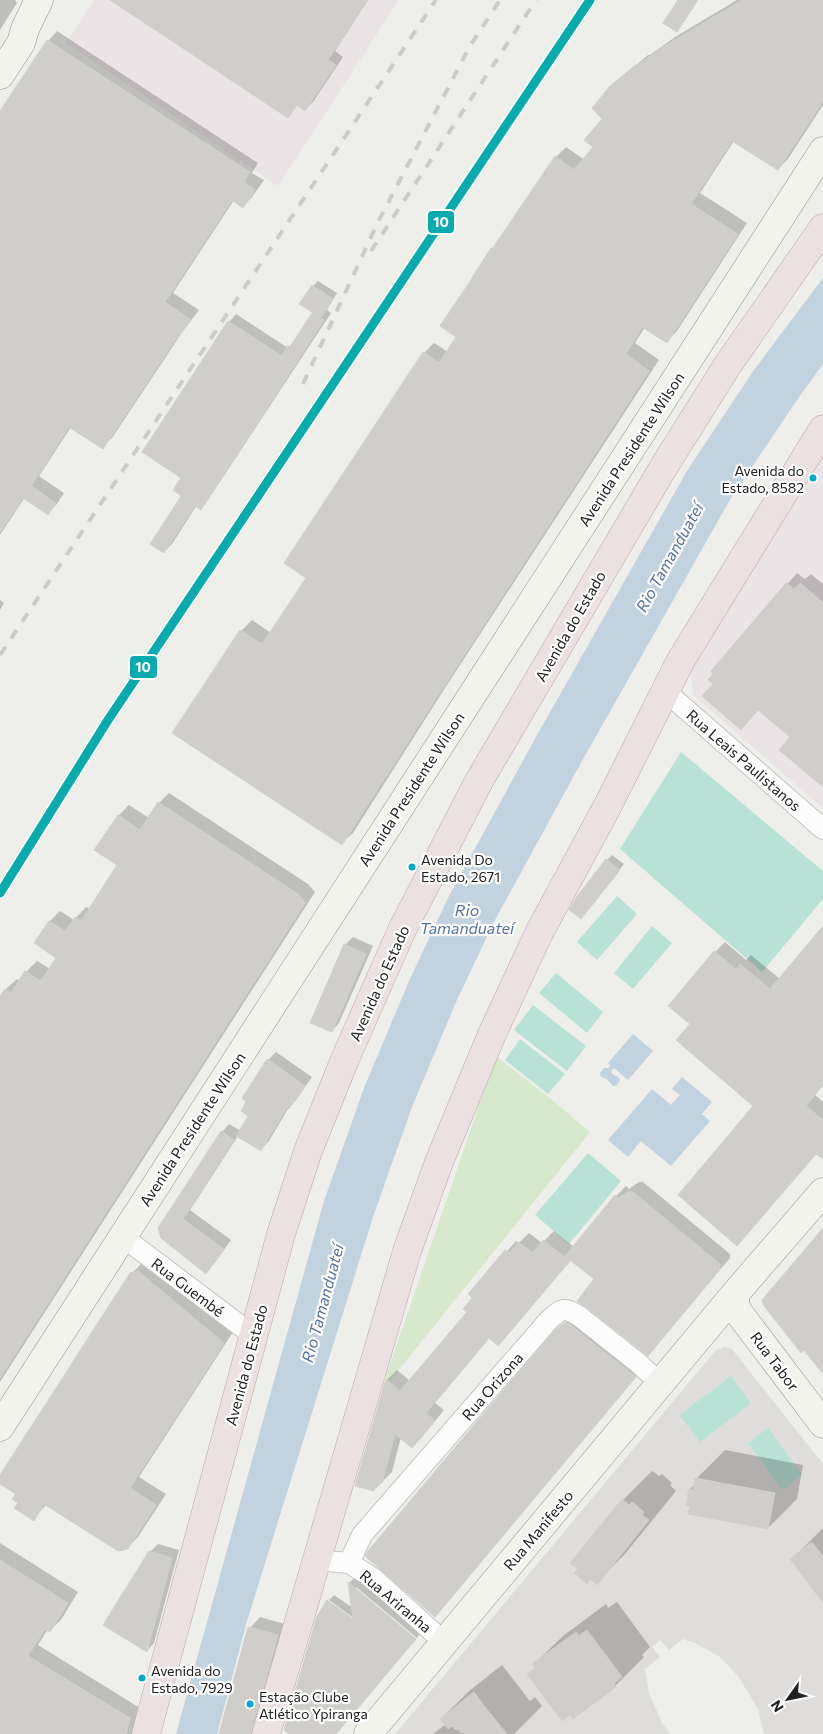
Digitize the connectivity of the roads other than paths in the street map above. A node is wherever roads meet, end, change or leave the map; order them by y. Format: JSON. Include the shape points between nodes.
{"nodes":[{"id":1,"x":39,"y":0,"type":"edge"},
{"id":2,"x":57,"y":0,"type":"edge"},
{"id":3,"x":21,"y":43,"type":"junction"},
{"id":4,"x":0,"y":75,"type":"edge"},
{"id":5,"x":823,"y":151,"type":"edge"},
{"id":6,"x":823,"y":228,"type":"edge"},
{"id":7,"x":823,"y":429,"type":"edge"},
{"id":8,"x":665,"y":691,"type":"junction"},
{"id":9,"x":823,"y":829,"type":"edge"},
{"id":10,"x":823,"y":1192,"type":"edge"},
{"id":11,"x":123,"y":1237,"type":"junction"},
{"id":12,"x":738,"y":1306,"type":"junction"},
{"id":13,"x":254,"y":1336,"type":"junction"},
{"id":14,"x":661,"y":1384,"type":"junction"},
{"id":15,"x":823,"y":1424,"type":"edge"},
{"id":16,"x":0,"y":1427,"type":"edge"},
{"id":17,"x":316,"y":1560,"type":"junction"},
{"id":18,"x":349,"y":1563,"type":"junction"},
{"id":19,"x":444,"y":1642,"type":"junction"},
{"id":20,"x":146,"y":1734,"type":"edge"},
{"id":21,"x":266,"y":1734,"type":"edge"},
{"id":22,"x":368,"y":1734,"type":"edge"}],
"edges":[{"from":1,"to":3,"type":"main road"},
{"from":2,"to":3,"type":"main road"},
{"from":3,"to":4,"type":"main road"},
{"from":5,"to":11,"type":"main road","name":"Avenida Presidente Wilson"},
{"from":6,"to":13,"type":"highway","name":"Avenida do Estado","via":[[727,366],[663,468],[479,781],[406,922],[308,1150],[281,1234]]},
{"from":7,"to":8,"type":"highway"},
{"from":8,"to":9,"type":"street","name":"Rua Leais Paulistanos"},
{"from":8,"to":17,"type":"highway","via":[[510,993],[439,1162],[407,1251]]},
{"from":10,"to":12,"type":"main road"},
{"from":11,"to":13,"type":"street","name":"Rua Guembé"},
{"from":11,"to":16,"type":"main road","name":"Avenida Presidente Wilson"},
{"from":12,"to":14,"type":"main road","name":"Rua Manifesto","via":[[725,1319],[708,1326]]},
{"from":12,"to":15,"type":"main road","name":"Rua Tabor"},
{"from":13,"to":20,"type":"highway","name":"Avenida do Estado"},
{"from":14,"to":18,"type":"street","name":"Rua Orizona","via":[[579,1316],[563,1309],[542,1327],[362,1535]]},
{"from":14,"to":19,"type":"main road","name":"Rua Manifesto"},
{"from":17,"to":18,"type":"street","name":"Rua Ariranha"},
{"from":17,"to":21,"type":"highway"},
{"from":18,"to":19,"type":"street","name":"Rua Ariranha","via":[[373,1578]]},
{"from":19,"to":22,"type":"main road","name":"Rua Manifesto"}]}
